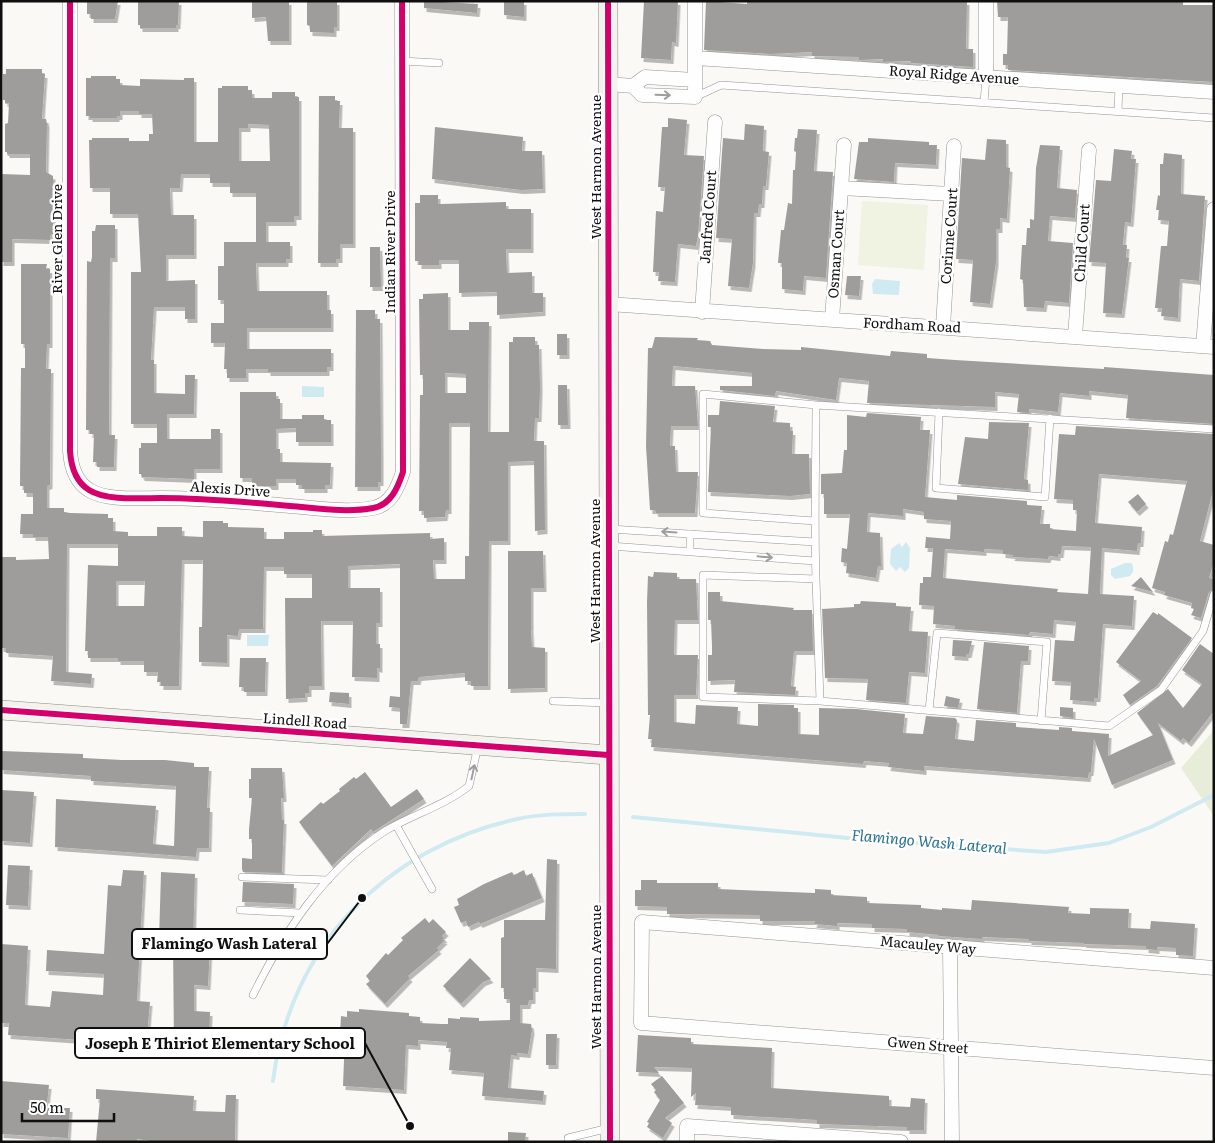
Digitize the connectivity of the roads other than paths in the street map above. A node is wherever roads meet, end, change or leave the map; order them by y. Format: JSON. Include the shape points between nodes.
{"nodes":[{"id":1,"x":70,"y":1,"type":"edge"},
{"id":2,"x":402,"y":1,"type":"edge"},
{"id":3,"x":608,"y":1,"type":"edge"},
{"id":4,"x":695,"y":1,"type":"edge"},
{"id":5,"x":986,"y":1,"type":"edge"},
{"id":6,"x":695,"y":58,"type":"junction"},
{"id":7,"x":402,"y":61,"type":"junction"},
{"id":8,"x":439,"y":63,"type":"dead end"},
{"id":9,"x":986,"y":77,"type":"junction"},
{"id":10,"x":695,"y":80,"type":"junction"},
{"id":11,"x":608,"y":84,"type":"junction"},
{"id":12,"x":633,"y":86,"type":"junction"},
{"id":13,"x":1119,"y":86,"type":"junction"},
{"id":14,"x":1214,"y":92,"type":"edge"},
{"id":15,"x":695,"y":97,"type":"junction"},
{"id":16,"x":984,"y":102,"type":"junction"},
{"id":17,"x":1118,"y":111,"type":"junction"},
{"id":18,"x":1214,"y":118,"type":"edge"},
{"id":19,"x":715,"y":122,"type":"dead end"},
{"id":20,"x":844,"y":145,"type":"dead end"},
{"id":21,"x":954,"y":146,"type":"dead end"},
{"id":22,"x":1089,"y":150,"type":"dead end"},
{"id":23,"x":841,"y":188,"type":"junction"},
{"id":24,"x":951,"y":194,"type":"junction"},
{"id":25,"x":1214,"y":208,"type":"edge"},
{"id":26,"x":609,"y":304,"type":"junction"},
{"id":27,"x":702,"y":312,"type":"junction"},
{"id":28,"x":832,"y":320,"type":"junction"},
{"id":29,"x":943,"y":327,"type":"junction"},
{"id":30,"x":1075,"y":336,"type":"junction"},
{"id":31,"x":1208,"y":347,"type":"edge"},
{"id":32,"x":816,"y":405,"type":"junction"},
{"id":33,"x":939,"y":412,"type":"junction"},
{"id":34,"x":1050,"y":418,"type":"junction"},
{"id":35,"x":1214,"y":428,"type":"edge"},
{"id":36,"x":75,"y":475,"type":"joint"},
{"id":37,"x":389,"y":499,"type":"joint"},
{"id":38,"x":816,"y":521,"type":"junction"},
{"id":39,"x":690,"y":534,"type":"junction"},
{"id":40,"x":607,"y":537,"type":"junction"},
{"id":41,"x":815,"y":542,"type":"junction"},
{"id":42,"x":690,"y":552,"type":"junction"},
{"id":43,"x":815,"y":561,"type":"junction"},
{"id":44,"x":816,"y":579,"type":"junction"},
{"id":45,"x":1214,"y":594,"type":"edge"},
{"id":46,"x":553,"y":701,"type":"dead end"},
{"id":47,"x":820,"y":701,"type":"junction"},
{"id":48,"x":608,"y":703,"type":"junction"},
{"id":49,"x":1,"y":710,"type":"edge"},
{"id":50,"x":929,"y":710,"type":"junction"},
{"id":51,"x":1041,"y":721,"type":"junction"},
{"id":52,"x":478,"y":746,"type":"junction"},
{"id":53,"x":608,"y":755,"type":"junction"},
{"id":54,"x":396,"y":825,"type":"junction"},
{"id":55,"x":242,"y":877,"type":"dead end"},
{"id":56,"x":328,"y":880,"type":"junction"},
{"id":57,"x":432,"y":889,"type":"dead end"},
{"id":58,"x":240,"y":910,"type":"dead end"},
{"id":59,"x":301,"y":914,"type":"junction"},
{"id":60,"x":950,"y":947,"type":"junction"},
{"id":61,"x":1214,"y":968,"type":"edge"},
{"id":62,"x":254,"y":996,"type":"dead end"},
{"id":63,"x":641,"y":1023,"type":"joint"},
{"id":64,"x":950,"y":1047,"type":"junction"},
{"id":65,"x":1214,"y":1068,"type":"edge"},
{"id":66,"x":610,"y":1135,"type":"edge"},
{"id":67,"x":568,"y":1142,"type":"edge"},
{"id":68,"x":687,"y":1142,"type":"edge"},
{"id":69,"x":901,"y":1142,"type":"edge"},
{"id":70,"x":952,"y":1142,"type":"edge"}],
"edges":[{"from":1,"to":36,"type":"street","name":"River Glen Drive","via":[[70,451]]},
{"from":2,"to":7,"type":"street","name":"Indian River Drive"},
{"from":3,"to":11,"type":"main road","name":"West Harmon Avenue"},
{"from":4,"to":6,"type":"street"},
{"from":5,"to":9,"type":"street"},
{"from":6,"to":9,"type":"street","name":"Royal Ridge Avenue"},
{"from":6,"to":10,"type":"street"},
{"from":7,"to":8,"type":"lane"},
{"from":7,"to":37,"type":"street","name":"Indian River Drive","via":[[403,472]]},
{"from":9,"to":13,"type":"street","name":"Royal Ridge Avenue"},
{"from":9,"to":16,"type":"lane"},
{"from":10,"to":12,"type":"street","via":[[645,77]]},
{"from":10,"to":15,"type":"street"},
{"from":11,"to":12,"type":"street"},
{"from":11,"to":26,"type":"main road","name":"West Harmon Avenue"},
{"from":12,"to":15,"type":"street","one_way":true,"via":[[642,94]]},
{"from":13,"to":14,"type":"street","name":"Royal Ridge Avenue"},
{"from":13,"to":17,"type":"lane"},
{"from":15,"to":16,"type":"lane","via":[[721,85]]},
{"from":16,"to":17,"type":"lane"},
{"from":17,"to":18,"type":"lane"},
{"from":19,"to":27,"type":"street","name":"Janfred Court"},
{"from":20,"to":23,"type":"street","name":"Osman Court"},
{"from":21,"to":24,"type":"street","name":"Corinne Court"},
{"from":22,"to":30,"type":"street","name":"Child Court"},
{"from":23,"to":24,"type":"street"},
{"from":23,"to":28,"type":"street","name":"Osman Court"},
{"from":24,"to":29,"type":"street","name":"Corinne Court"},
{"from":25,"to":31,"type":"street"},
{"from":26,"to":27,"type":"street","name":"Fordham Road"},
{"from":26,"to":40,"type":"main road","name":"West Harmon Avenue"},
{"from":27,"to":28,"type":"street","name":"Fordham Road"},
{"from":28,"to":29,"type":"street","name":"Fordham Road"},
{"from":29,"to":30,"type":"street","name":"Fordham Road"},
{"from":30,"to":31,"type":"street","name":"Fordham Road"},
{"from":32,"to":33,"type":"lane"},
{"from":32,"to":38,"type":"lane"},
{"from":32,"to":38,"type":"lane","via":[[703,394],[702,513]]},
{"from":33,"to":34,"type":"lane"},
{"from":33,"to":34,"type":"lane","via":[[936,488],[1045,497]]},
{"from":34,"to":35,"type":"lane"},
{"from":36,"to":37,"type":"street","name":"Alexis Drive","via":[[88,490],[100,495],[135,498],[201,498],[331,509],[375,508]]},
{"from":38,"to":41,"type":"lane"},
{"from":39,"to":40,"type":"lane","one_way":true},
{"from":39,"to":41,"type":"lane"},
{"from":39,"to":42,"type":"lane"},
{"from":40,"to":42,"type":"lane"},
{"from":40,"to":48,"type":"main road","name":"West Harmon Avenue"},
{"from":41,"to":43,"type":"lane"},
{"from":42,"to":43,"type":"lane","one_way":true},
{"from":43,"to":44,"type":"lane"},
{"from":44,"to":47,"type":"lane"},
{"from":44,"to":47,"type":"lane","via":[[703,575],[702,697]]},
{"from":45,"to":51,"type":"lane","via":[[1203,631],[1162,690],[1109,726]]},
{"from":46,"to":48,"type":"lane"},
{"from":47,"to":50,"type":"lane"},
{"from":48,"to":53,"type":"main road","name":"West Harmon Avenue"},
{"from":49,"to":52,"type":"main road","name":"Lindell Road"},
{"from":50,"to":51,"type":"lane"},
{"from":50,"to":51,"type":"lane","via":[[937,633],[1047,642]]},
{"from":52,"to":53,"type":"main road","name":"Lindell Road"},
{"from":54,"to":52,"type":"lane","one_way":true,"via":[[459,794],[468,786]]},
{"from":53,"to":66,"type":"main road","name":"West Harmon Avenue"},
{"from":54,"to":56,"type":"lane","via":[[358,852]]},
{"from":54,"to":57,"type":"lane"},
{"from":55,"to":56,"type":"lane"},
{"from":56,"to":59,"type":"lane"},
{"from":58,"to":59,"type":"lane"},
{"from":59,"to":62,"type":"lane","via":[[274,954]]},
{"from":60,"to":61,"type":"street","name":"Macauley Way"},
{"from":60,"to":63,"type":"street","name":"Macauley Way","via":[[642,922]]},
{"from":60,"to":64,"type":"street"},
{"from":63,"to":64,"type":"street","name":"Gwen Street"},
{"from":64,"to":65,"type":"street","name":"Gwen Street"},
{"from":64,"to":70,"type":"street"},
{"from":66,"to":67,"type":"lane","via":[[568,1138]]},
{"from":68,"to":69,"type":"street","via":[[688,1126]]}]}
